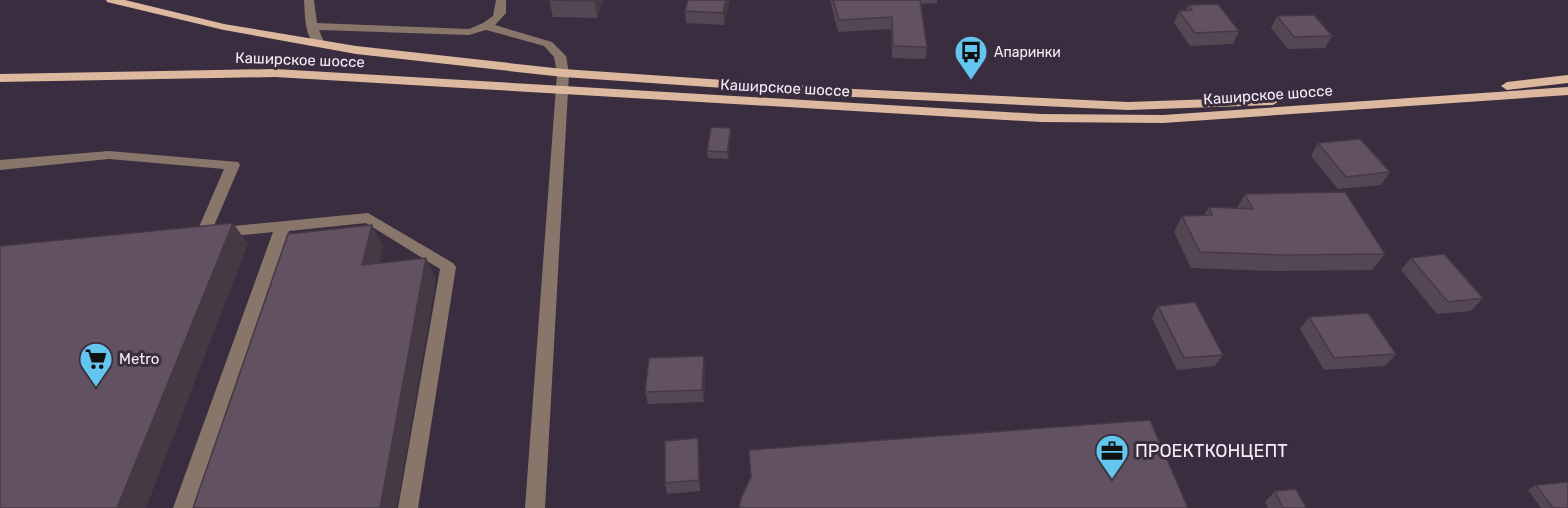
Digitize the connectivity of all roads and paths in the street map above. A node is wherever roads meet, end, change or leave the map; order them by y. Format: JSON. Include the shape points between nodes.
{"nodes":[{"id":1,"x":111,"y":0,"type":"edge"},
{"id":2,"x":309,"y":0,"type":"edge"},
{"id":3,"x":501,"y":0,"type":"edge"},
{"id":4,"x":312,"y":26,"type":"junction"},
{"id":5,"x":488,"y":27,"type":"junction"},
{"id":6,"x":318,"y":42,"type":"junction"},
{"id":7,"x":356,"y":50,"type":"junction"},
{"id":8,"x":563,"y":73,"type":"junction"},
{"id":9,"x":326,"y":76,"type":"junction"},
{"id":10,"x":0,"y":78,"type":"edge"},
{"id":11,"x":1568,"y":79,"type":"edge"},
{"id":12,"x":562,"y":90,"type":"junction"},
{"id":13,"x":1568,"y":92,"type":"edge"},
{"id":14,"x":0,"y":165,"type":"edge"},
{"id":15,"x":283,"y":226,"type":"junction"},
{"id":16,"x":183,"y":508,"type":"edge"},
{"id":17,"x":408,"y":508,"type":"edge"},
{"id":18,"x":535,"y":508,"type":"edge"}],
"edges":[{"from":1,"to":6,"type":"main road","name":"Каширское шоссе","via":[[224,27]]},
{"from":2,"to":4,"type":"street"},
{"from":3,"to":5,"type":"street","via":[[501,13]]},
{"from":4,"to":5,"type":"street","via":[[469,32]]},
{"from":4,"to":6,"type":"street"},
{"from":5,"to":8,"type":"street","via":[[548,44],[560,56]]},
{"from":6,"to":7,"type":"main road","name":"Каширское шоссе"},
{"from":7,"to":8,"type":"main road","name":"Каширское шоссе"},
{"from":7,"to":9,"type":"main road","via":[[367,59],[364,66],[348,74]]},
{"from":8,"to":11,"type":"main road","name":"Каширское шоссе","via":[[1106,105],[1248,103],[1440,93]]},
{"from":8,"to":12,"type":"street"},
{"from":9,"to":10,"type":"main road","name":"Каширское шоссе","via":[[151,74]]},
{"from":9,"to":12,"type":"main road","name":"Каширское шоссе"},
{"from":12,"to":13,"type":"main road","name":"Каширское шоссе","via":[[1041,118],[1163,119]]},
{"from":12,"to":18,"type":"street"},
{"from":14,"to":15,"type":"street","via":[[110,156],[233,165],[197,234]]},
{"from":15,"to":16,"type":"street"},
{"from":15,"to":17,"type":"street","via":[[368,218],[448,267]]}]}
